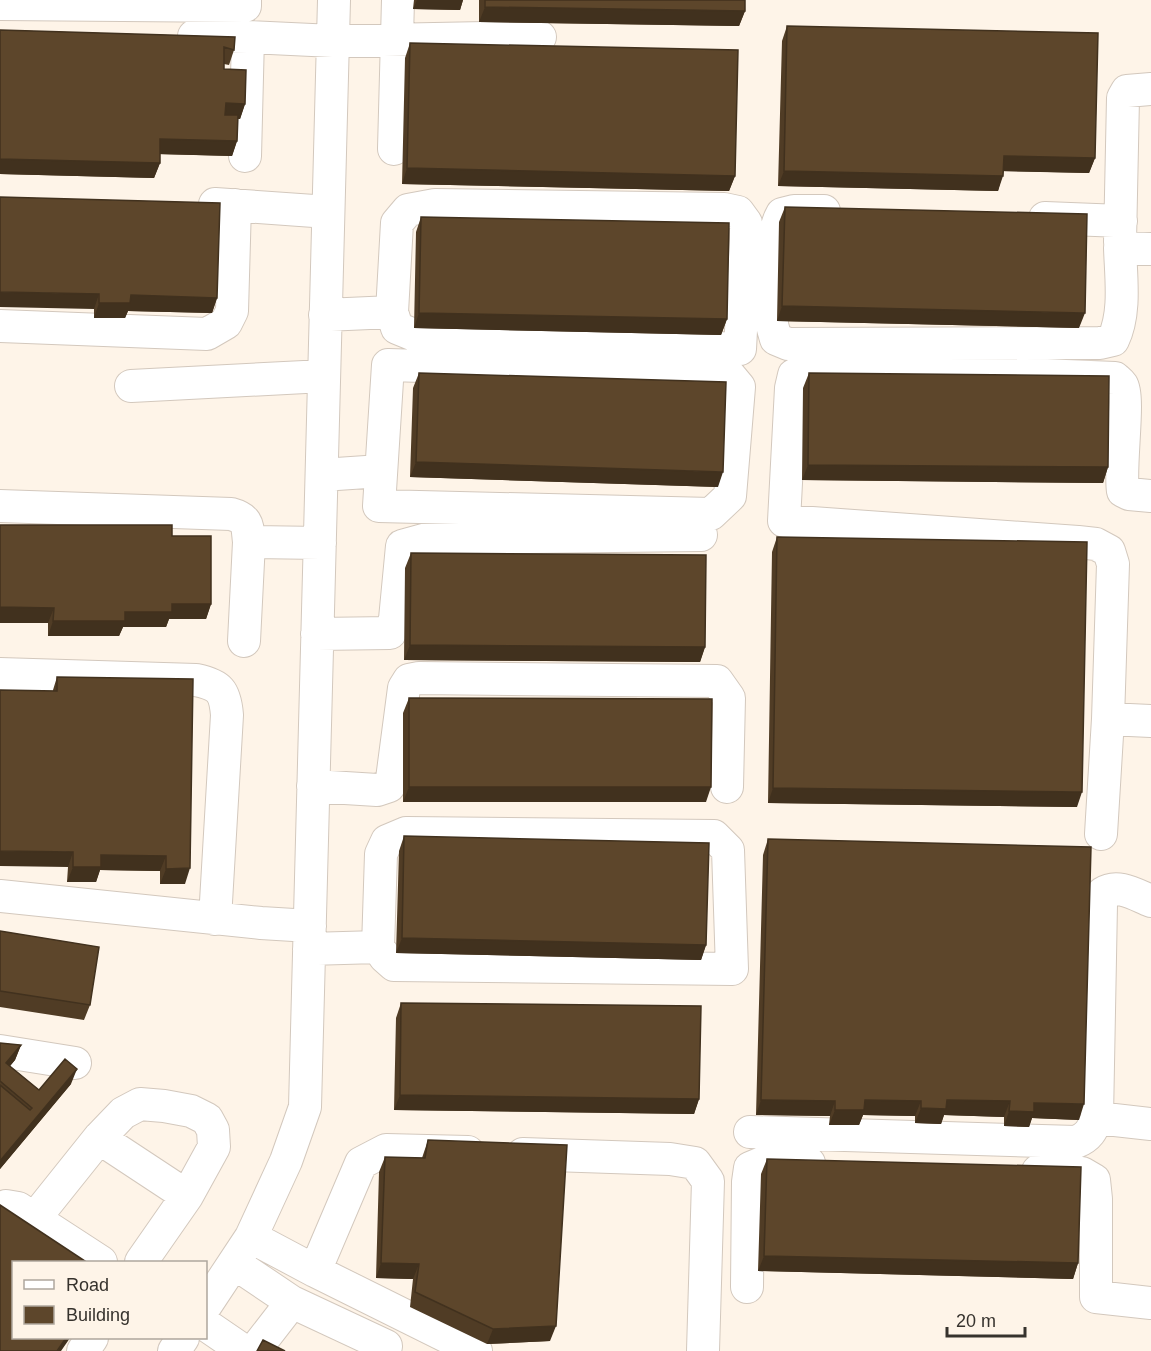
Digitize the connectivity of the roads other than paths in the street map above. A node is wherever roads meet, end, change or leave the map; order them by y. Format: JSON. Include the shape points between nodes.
{"nodes":[{"id":1,"x":245,"y":0,"type":"edge"},
{"id":2,"x":334,"y":0,"type":"edge"},
{"id":3,"x":399,"y":0,"type":"edge"},
{"id":4,"x":0,"y":4,"type":"edge"},
{"id":5,"x":0,"y":31,"type":"edge"},
{"id":6,"x":47,"y":33,"type":"edge"},
{"id":7,"x":165,"y":35,"type":"edge"},
{"id":8,"x":540,"y":37,"type":"dead end"},
{"id":9,"x":248,"y":38,"type":"junction"},
{"id":10,"x":397,"y":39,"type":"junction"},
{"id":11,"x":333,"y":41,"type":"junction"},
{"id":12,"x":1151,"y":89,"type":"edge"},
{"id":13,"x":394,"y":149,"type":"dead end"},
{"id":14,"x":245,"y":156,"type":"dead end"},
{"id":15,"x":188,"y":204,"type":"edge"},
{"id":16,"x":235,"y":205,"type":"junction"},
{"id":17,"x":328,"y":212,"type":"junction"},
{"id":18,"x":848,"y":212,"type":"edge"},
{"id":19,"x":1014,"y":217,"type":"edge"},
{"id":20,"x":1121,"y":235,"type":"junction"},
{"id":21,"x":1151,"y":249,"type":"edge"},
{"id":22,"x":392,"y":312,"type":"junction"},
{"id":23,"x":325,"y":315,"type":"junction"},
{"id":24,"x":0,"y":326,"type":"edge"},
{"id":25,"x":324,"y":376,"type":"junction"},
{"id":26,"x":131,"y":386,"type":"dead end"},
{"id":27,"x":381,"y":471,"type":"junction"},
{"id":28,"x":322,"y":475,"type":"junction"},
{"id":29,"x":1151,"y":496,"type":"edge"},
{"id":30,"x":0,"y":506,"type":"edge"},
{"id":31,"x":700,"y":535,"type":"dead end"},
{"id":32,"x":249,"y":542,"type":"junction"},
{"id":33,"x":320,"y":543,"type":"junction"},
{"id":34,"x":317,"y":634,"type":"junction"},
{"id":35,"x":244,"y":641,"type":"dead end"},
{"id":36,"x":0,"y":674,"type":"edge"},
{"id":37,"x":1108,"y":719,"type":"junction"},
{"id":38,"x":1151,"y":721,"type":"edge"},
{"id":39,"x":313,"y":786,"type":"junction"},
{"id":40,"x":727,"y":787,"type":"dead end"},
{"id":41,"x":1101,"y":834,"type":"dead end"},
{"id":42,"x":0,"y":896,"type":"edge"},
{"id":43,"x":1151,"y":901,"type":"edge"},
{"id":44,"x":215,"y":918,"type":"junction"},
{"id":45,"x":309,"y":937,"type":"junction"},
{"id":46,"x":378,"y":947,"type":"junction"},
{"id":47,"x":0,"y":1051,"type":"edge"},
{"id":48,"x":75,"y":1063,"type":"dead end"},
{"id":49,"x":1097,"y":1118,"type":"junction"},
{"id":50,"x":1151,"y":1124,"type":"edge"},
{"id":51,"x":750,"y":1132,"type":"dead end"},
{"id":52,"x":99,"y":1138,"type":"junction"},
{"id":53,"x":836,"y":1164,"type":"edge"},
{"id":54,"x":1009,"y":1170,"type":"edge"},
{"id":55,"x":188,"y":1196,"type":"junction"},
{"id":56,"x":0,"y":1209,"type":"edge"},
{"id":57,"x":35,"y":1218,"type":"junction"},
{"id":58,"x":251,"y":1237,"type":"junction"},
{"id":59,"x":98,"y":1261,"type":"edge"},
{"id":60,"x":142,"y":1261,"type":"edge"},
{"id":61,"x":234,"y":1263,"type":"junction"},
{"id":62,"x":315,"y":1271,"type":"junction"},
{"id":63,"x":747,"y":1287,"type":"dead end"},
{"id":64,"x":292,"y":1302,"type":"junction"},
{"id":65,"x":1151,"y":1303,"type":"edge"},
{"id":66,"x":207,"y":1304,"type":"edge"},
{"id":67,"x":207,"y":1326,"type":"edge"},
{"id":68,"x":244,"y":1351,"type":"edge"},
{"id":69,"x":254,"y":1351,"type":"edge"},
{"id":70,"x":385,"y":1351,"type":"edge"},
{"id":71,"x":476,"y":1351,"type":"edge"},
{"id":72,"x":703,"y":1351,"type":"edge"}],
"edges":[{"from":1,"to":4,"type":"street","via":[[244,6]]},
{"from":2,"to":11,"type":"street"},
{"from":3,"to":10,"type":"street"},
{"from":5,"to":6,"type":"street"},
{"from":7,"to":9,"type":"street"},
{"from":8,"to":10,"type":"street"},
{"from":9,"to":11,"type":"street"},
{"from":9,"to":14,"type":"street"},
{"from":10,"to":11,"type":"street"},
{"from":10,"to":13,"type":"street"},
{"from":11,"to":17,"type":"street"},
{"from":12,"to":20,"type":"street","via":[[1127,91],[1123,99]]},
{"from":15,"to":16,"type":"street"},
{"from":16,"to":17,"type":"street"},
{"from":16,"to":24,"type":"street","via":[[232,311],[226,323],[207,334]]},
{"from":17,"to":23,"type":"street"},
{"from":18,"to":20,"type":"street","via":[[794,211],[782,214],[776,224],[772,325],[776,339],[788,344],[1113,340],[1121,311]]},
{"from":19,"to":20,"type":"street"},
{"from":20,"to":21,"type":"street"},
{"from":22,"to":22,"type":"street","via":[[397,328],[419,337],[740,349],[746,223],[738,212],[724,209],[435,205],[408,210],[397,223]]},
{"from":22,"to":23,"type":"street"},
{"from":23,"to":25,"type":"street"},
{"from":25,"to":26,"type":"street"},
{"from":25,"to":28,"type":"street"},
{"from":27,"to":27,"type":"street","via":[[388,365],[729,375],[740,387],[730,496],[711,514],[379,506]]},
{"from":27,"to":28,"type":"street"},
{"from":28,"to":33,"type":"street"},
{"from":29,"to":37,"type":"street","via":[[1123,491],[1125,396],[1115,378],[815,366],[794,375],[784,520],[1078,542],[1096,544],[1109,551],[1113,564]]},
{"from":30,"to":32,"type":"street","via":[[231,514],[247,522]]},
{"from":31,"to":34,"type":"street","via":[[431,538],[402,546],[395,619],[390,633]]},
{"from":32,"to":33,"type":"street"},
{"from":32,"to":35,"type":"street"},
{"from":33,"to":34,"type":"street"},
{"from":34,"to":39,"type":"street"},
{"from":36,"to":44,"type":"street","via":[[196,680],[219,689],[226,698],[227,715]]},
{"from":37,"to":38,"type":"street"},
{"from":37,"to":41,"type":"street"},
{"from":39,"to":40,"type":"street","via":[[377,790],[389,786],[404,688],[409,680],[431,678],[717,681],[729,698]]},
{"from":39,"to":45,"type":"street"},
{"from":42,"to":44,"type":"street"},
{"from":43,"to":49,"type":"street","via":[[1120,889],[1103,893]]},
{"from":44,"to":45,"type":"street"},
{"from":45,"to":46,"type":"street"},
{"from":45,"to":58,"type":"street","via":[[305,1107],[286,1161]]},
{"from":46,"to":46,"type":"street","via":[[381,854],[387,841],[406,833],[714,836],[728,850],[732,969],[394,965]]},
{"from":47,"to":48,"type":"street"},
{"from":49,"to":50,"type":"street"},
{"from":49,"to":51,"type":"street","via":[[1086,1138],[1076,1142]]},
{"from":52,"to":55,"type":"street"},
{"from":52,"to":55,"type":"street","via":[[123,1113],[140,1104],[182,1109],[207,1119],[213,1130],[214,1147]]},
{"from":52,"to":57,"type":"street"},
{"from":53,"to":63,"type":"street","via":[[762,1163],[750,1168]]},
{"from":54,"to":65,"type":"street","via":[[1082,1173],[1094,1180],[1096,1297]]},
{"from":55,"to":60,"type":"street"},
{"from":56,"to":57,"type":"street","via":[[18,1208]]},
{"from":57,"to":59,"type":"street"},
{"from":58,"to":61,"type":"street"},
{"from":58,"to":62,"type":"street"},
{"from":61,"to":64,"type":"street"},
{"from":61,"to":66,"type":"street"},
{"from":62,"to":71,"type":"street"},
{"from":62,"to":72,"type":"street","via":[[361,1163],[386,1150],[695,1162],[708,1181]]},
{"from":64,"to":69,"type":"street"},
{"from":64,"to":70,"type":"street","via":[[386,1346]]},
{"from":67,"to":68,"type":"street"}]}
